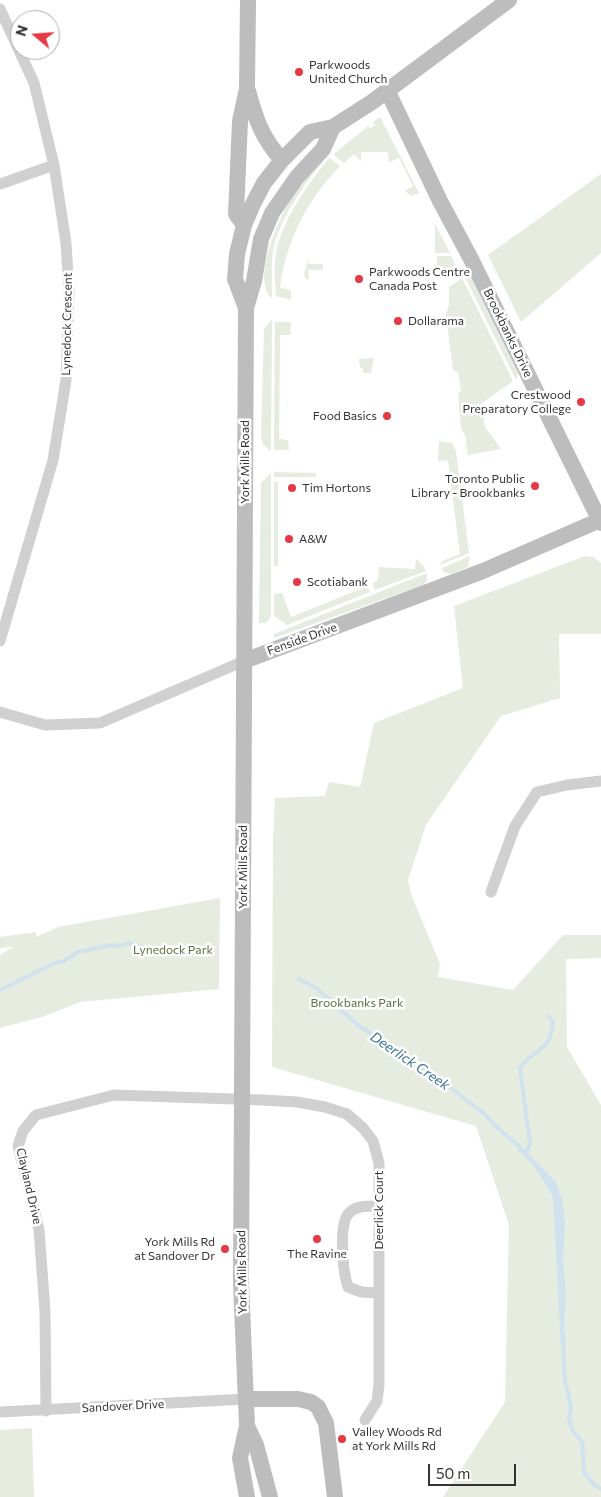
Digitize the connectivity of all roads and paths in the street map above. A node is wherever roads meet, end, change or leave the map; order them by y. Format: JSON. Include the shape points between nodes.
{"nodes":[{"id":1,"x":248,"y":0,"type":"edge"},
{"id":2,"x":509,"y":0,"type":"edge"},
{"id":3,"x":0,"y":9,"type":"edge"},
{"id":4,"x":247,"y":89,"type":"junction"},
{"id":5,"x":387,"y":90,"type":"junction"},
{"id":6,"x":333,"y":127,"type":"junction"},
{"id":7,"x":282,"y":160,"type":"junction"},
{"id":8,"x":54,"y":165,"type":"junction"},
{"id":9,"x":0,"y":184,"type":"edge"},
{"id":10,"x":244,"y":225,"type":"junction"},
{"id":11,"x":258,"y":252,"type":"junction"},
{"id":12,"x":246,"y":308,"type":"junction"},
{"id":13,"x":600,"y":522,"type":"edge"},
{"id":14,"x":0,"y":641,"type":"edge"},
{"id":15,"x":244,"y":661,"type":"junction"},
{"id":16,"x":0,"y":712,"type":"edge"},
{"id":17,"x":601,"y":781,"type":"edge"},
{"id":18,"x":491,"y":892,"type":"dead end"},
{"id":19,"x":242,"y":1098,"type":"junction"},
{"id":20,"x":379,"y":1206,"type":"junction"},
{"id":21,"x":379,"y":1292,"type":"junction"},
{"id":22,"x":246,"y":1399,"type":"junction"},
{"id":23,"x":46,"y":1411,"type":"junction"},
{"id":24,"x":0,"y":1412,"type":"edge"},
{"id":25,"x":365,"y":1420,"type":"dead end"},
{"id":26,"x":247,"y":1426,"type":"junction"},
{"id":27,"x":247,"y":1497,"type":"edge"},
{"id":28,"x":270,"y":1497,"type":"edge"},
{"id":29,"x":335,"y":1497,"type":"edge"}],
"edges":[{"from":1,"to":4,"type":"main road"},
{"from":2,"to":5,"type":"main road"},
{"from":3,"to":8,"type":"street","name":"Lynedock Crescent","via":[[34,83]]},
{"from":4,"to":7,"type":"main road","via":[[260,130]]},
{"from":4,"to":10,"type":"main road","via":[[240,121],[236,214]]},
{"from":5,"to":6,"type":"main road"},
{"from":5,"to":13,"type":"main road","name":"Brookbanks Drive"},
{"from":6,"to":7,"type":"main road","name":"York Mills Road","via":[[314,130]]},
{"from":6,"to":11,"type":"main road","name":"York Mills Road","via":[[323,149],[297,177],[272,213]]},
{"from":7,"to":10,"type":"main road","name":"York Mills Road","via":[[264,183]]},
{"from":7,"to":11,"type":"main road","via":[[278,188],[256,237],[254,246]]},
{"from":8,"to":9,"type":"street"},
{"from":8,"to":14,"type":"street","name":"Lynedock Crescent","via":[[66,243],[69,336],[66,380],[53,460]]},
{"from":10,"to":12,"type":"main road","name":"York Mills Road","via":[[235,279]]},
{"from":11,"to":12,"type":"main road","name":"York Mills Road"},
{"from":12,"to":15,"type":"main road","name":"York Mills Road"},
{"from":13,"to":15,"type":"main road","name":"Fenside Drive","via":[[483,571]]},
{"from":15,"to":16,"type":"street","name":"Fenside Drive","via":[[100,723],[45,725]]},
{"from":15,"to":19,"type":"main road","name":"York Mills Road"},
{"from":17,"to":18,"type":"street","via":[[568,784],[537,792],[515,826]]},
{"from":19,"to":20,"type":"street","name":"Deerlick Court","via":[[297,1102],[347,1114],[373,1141],[379,1163]]},
{"from":19,"to":22,"type":"main road","name":"York Mills Road","via":[[241,1283]]},
{"from":19,"to":23,"type":"street","name":"Clayland Drive","via":[[114,1095],[36,1115],[23,1131],[18,1146],[39,1230],[46,1311]]},
{"from":20,"to":21,"type":"street","name":"Deerlick Court"},
{"from":20,"to":21,"type":"street","via":[[361,1207],[349,1212],[344,1222],[343,1274],[348,1287],[361,1292]]},
{"from":21,"to":25,"type":"street","name":"Deerlick Court","via":[[379,1385],[377,1401]]},
{"from":22,"to":23,"type":"street","name":"Sandover Drive"},
{"from":22,"to":26,"type":"main road","name":"York Mills Road"},
{"from":22,"to":29,"type":"main road","via":[[298,1399],[318,1407],[326,1423]]},
{"from":23,"to":24,"type":"street","name":"Sandover Drive"},
{"from":26,"to":27,"type":"main road","name":"York Mills Road","via":[[240,1458]]},
{"from":26,"to":28,"type":"main road","name":"York Mills Road","via":[[256,1445]]}]}
